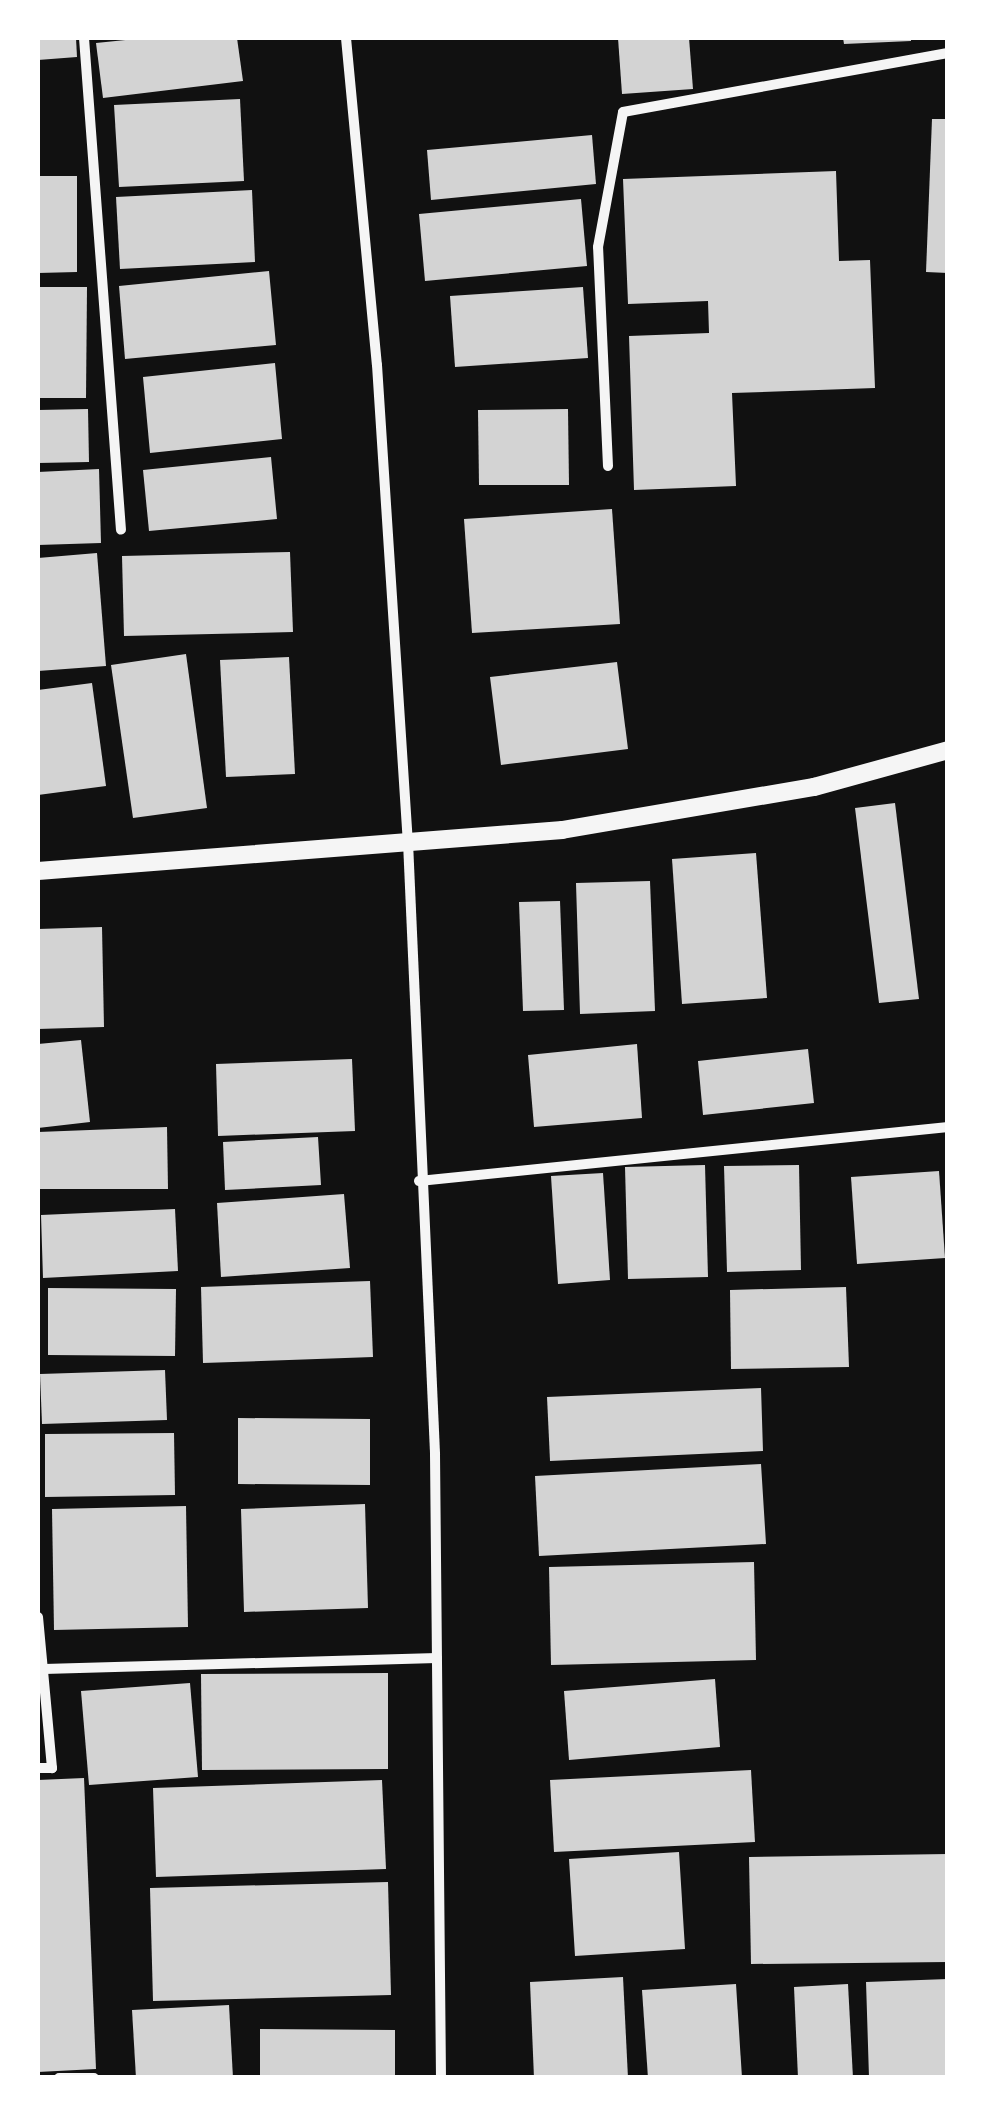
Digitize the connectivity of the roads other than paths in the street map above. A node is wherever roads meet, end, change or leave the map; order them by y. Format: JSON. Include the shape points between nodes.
{"nodes":[{"id":1,"x":84,"y":38,"type":"edge"},
{"id":2,"x":346,"y":38,"type":"edge"},
{"id":3,"x":948,"y":54,"type":"edge"},
{"id":4,"x":608,"y":466,"type":"dead end"},
{"id":5,"x":121,"y":530,"type":"dead end"},
{"id":6,"x":948,"y":750,"type":"edge"},
{"id":7,"x":408,"y":842,"type":"junction"},
{"id":8,"x":38,"y":871,"type":"edge"},
{"id":9,"x":948,"y":1128,"type":"edge"},
{"id":10,"x":419,"y":1181,"type":"junction"},
{"id":11,"x":38,"y":1617,"type":"edge"},
{"id":12,"x":438,"y":1658,"type":"junction"},
{"id":13,"x":44,"y":1669,"type":"junction"},
{"id":14,"x":38,"y":1768,"type":"edge"},
{"id":15,"x":60,"y":2078,"type":"edge"},
{"id":16,"x":94,"y":2078,"type":"edge"},
{"id":17,"x":440,"y":2078,"type":"edge"}],
"edges":[{"from":1,"to":5,"type":"street"},
{"from":2,"to":7,"type":"street","via":[[377,364]]},
{"from":3,"to":4,"type":"street","via":[[623,112],[598,247]]},
{"from":6,"to":7,"type":"street","via":[[680,813]]},
{"from":7,"to":8,"type":"street"},
{"from":7,"to":10,"type":"street"},
{"from":9,"to":10,"type":"street"},
{"from":10,"to":12,"type":"street","via":[[435,1454]]},
{"from":11,"to":13,"type":"street"},
{"from":12,"to":13,"type":"street"},
{"from":12,"to":17,"type":"street"},
{"from":13,"to":14,"type":"street","via":[[52,1768]]},
{"from":15,"to":16,"type":"street"}]}
